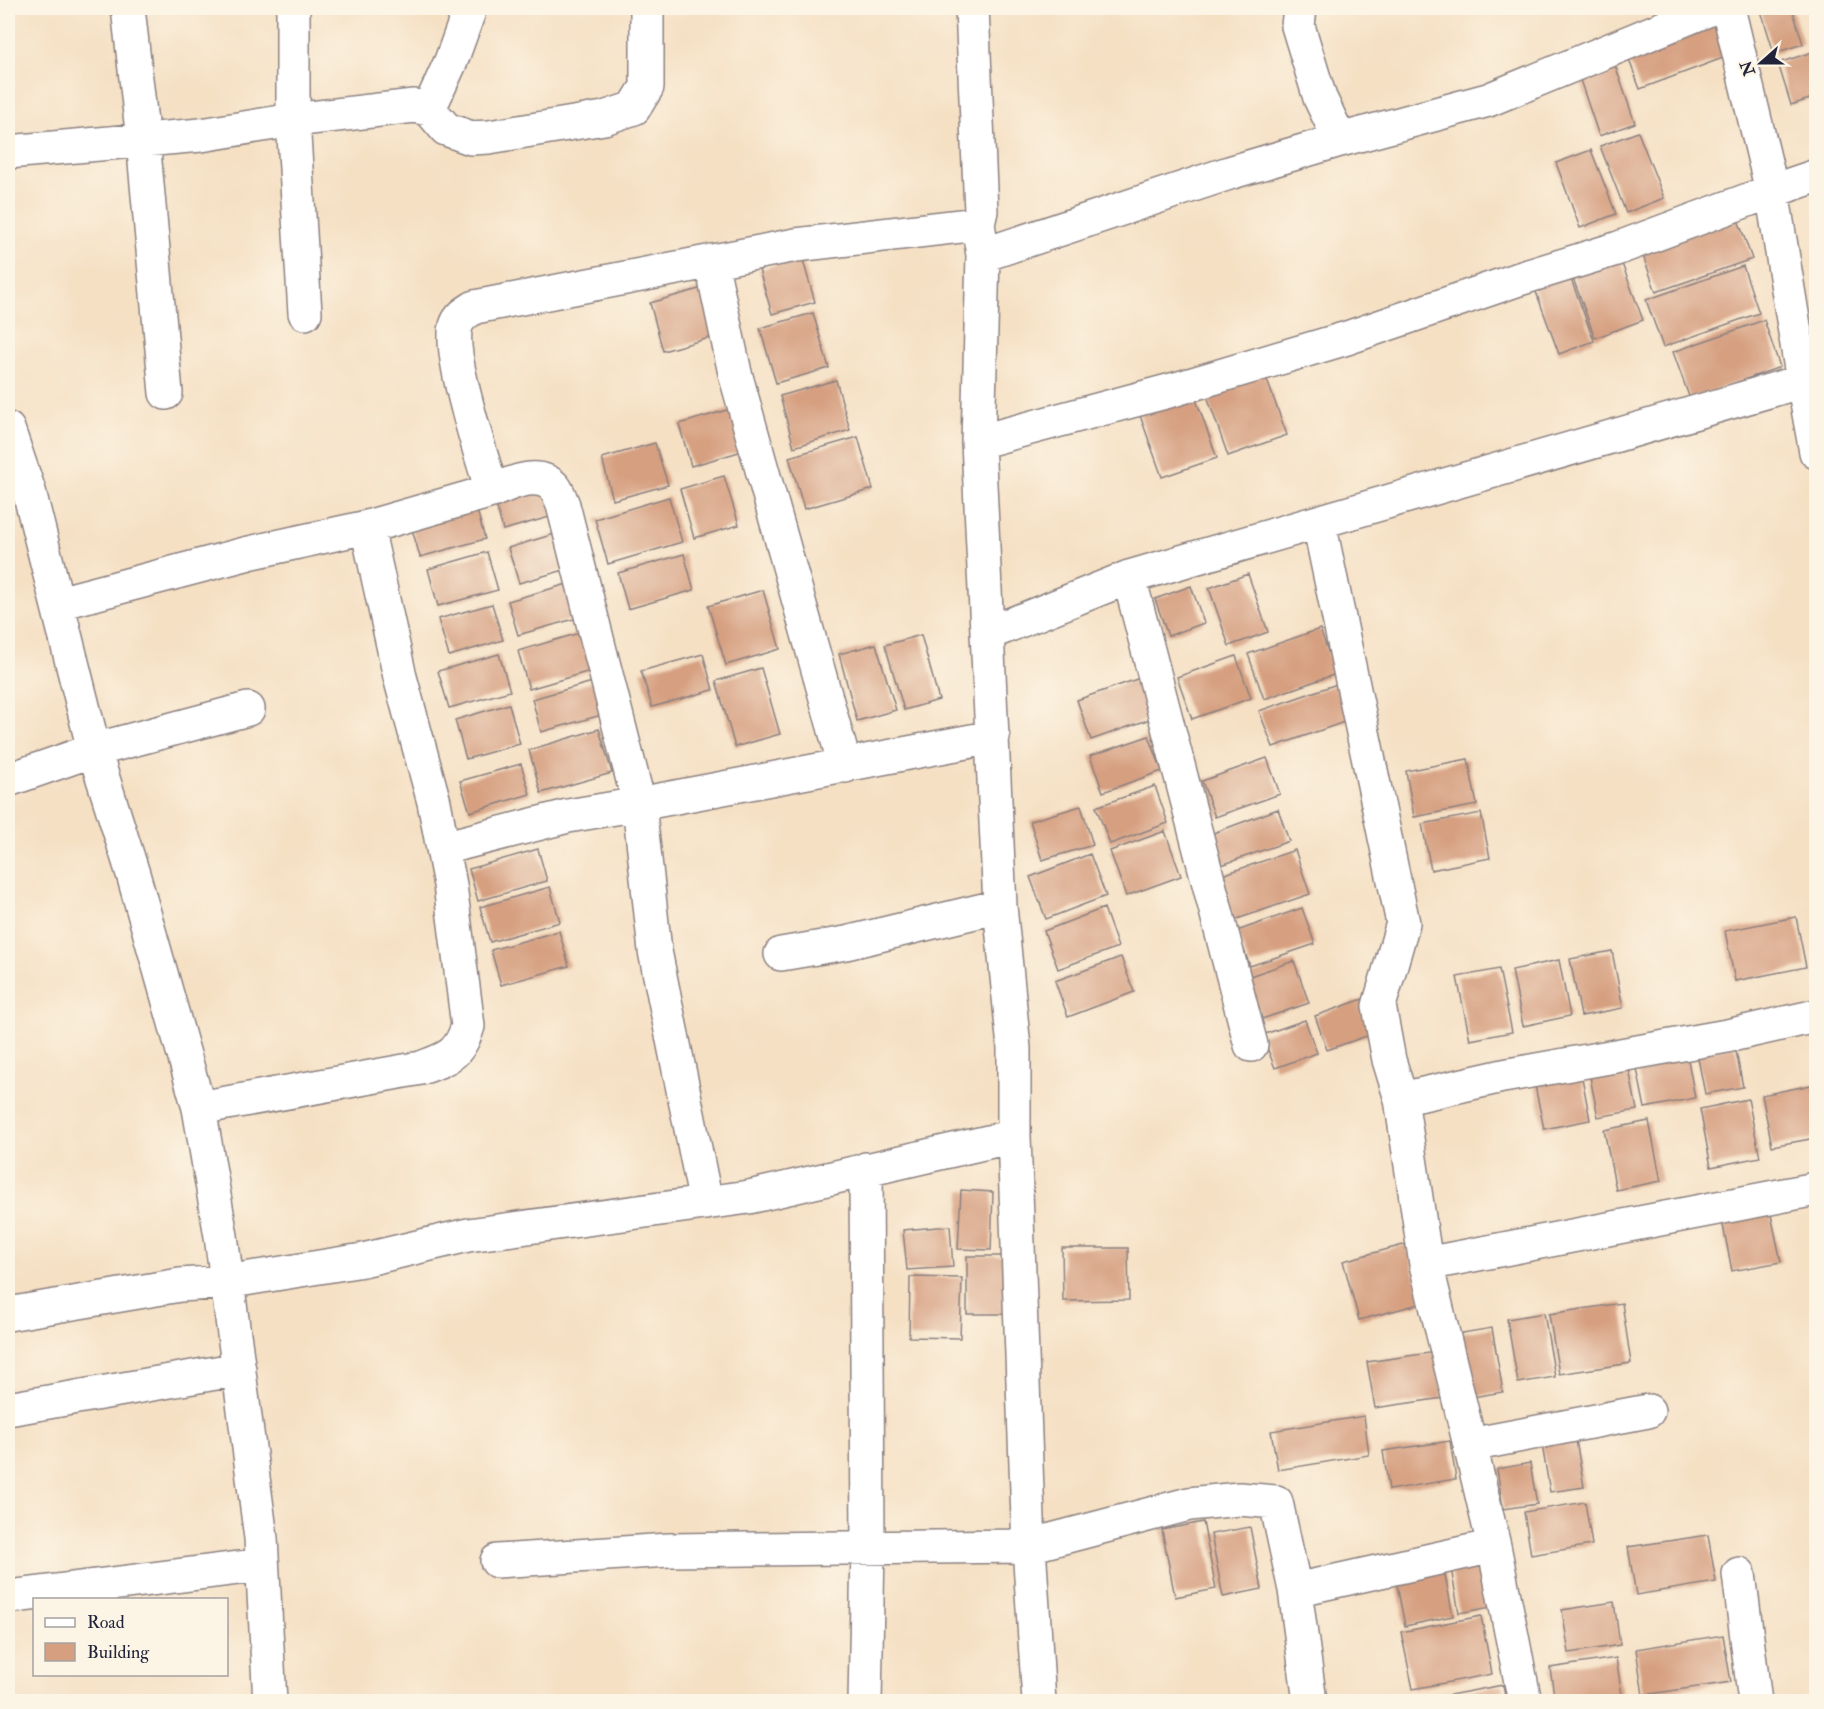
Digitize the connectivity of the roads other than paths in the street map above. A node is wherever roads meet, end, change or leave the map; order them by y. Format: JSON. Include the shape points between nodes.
{"nodes":[{"id":1,"x":128,"y":8,"type":"edge"},
{"id":2,"x":293,"y":8,"type":"edge"},
{"id":3,"x":468,"y":8,"type":"edge"},
{"id":4,"x":647,"y":8,"type":"edge"},
{"id":5,"x":972,"y":8,"type":"edge"},
{"id":6,"x":1300,"y":8,"type":"edge"},
{"id":7,"x":1712,"y":8,"type":"edge"},
{"id":8,"x":1728,"y":8,"type":"edge"},
{"id":9,"x":429,"y":109,"type":"junction"},
{"id":10,"x":293,"y":120,"type":"junction"},
{"id":11,"x":142,"y":140,"type":"junction"},
{"id":12,"x":1340,"y":140,"type":"junction"},
{"id":13,"x":8,"y":152,"type":"edge"},
{"id":14,"x":1816,"y":176,"type":"edge"},
{"id":15,"x":1772,"y":191,"type":"junction"},
{"id":16,"x":980,"y":239,"type":"junction"},
{"id":17,"x":711,"y":261,"type":"junction"},
{"id":18,"x":305,"y":313,"type":"dead end"},
{"id":19,"x":166,"y":393,"type":"dead end"},
{"id":20,"x":1810,"y":401,"type":"edge"},
{"id":21,"x":8,"y":429,"type":"edge"},
{"id":22,"x":978,"y":442,"type":"junction"},
{"id":23,"x":1816,"y":452,"type":"edge"},
{"id":24,"x":492,"y":491,"type":"junction"},
{"id":25,"x":1319,"y":523,"type":"junction"},
{"id":26,"x":367,"y":527,"type":"junction"},
{"id":27,"x":1129,"y":578,"type":"junction"},
{"id":28,"x":58,"y":603,"type":"junction"},
{"id":29,"x":987,"y":634,"type":"junction"},
{"id":30,"x":248,"y":709,"type":"dead end"},
{"id":31,"x":993,"y":737,"type":"junction"},
{"id":32,"x":94,"y":750,"type":"junction"},
{"id":33,"x":845,"y":766,"type":"junction"},
{"id":34,"x":8,"y":780,"type":"edge"},
{"id":35,"x":639,"y":804,"type":"junction"},
{"id":36,"x":443,"y":848,"type":"junction"},
{"id":37,"x":1000,"y":906,"type":"junction"},
{"id":38,"x":781,"y":954,"type":"dead end"},
{"id":39,"x":1816,"y":1017,"type":"edge"},
{"id":40,"x":1251,"y":1045,"type":"dead end"},
{"id":41,"x":1401,"y":1099,"type":"junction"},
{"id":42,"x":199,"y":1108,"type":"junction"},
{"id":43,"x":1014,"y":1137,"type":"junction"},
{"id":44,"x":866,"y":1169,"type":"junction"},
{"id":45,"x":1816,"y":1189,"type":"edge"},
{"id":46,"x":706,"y":1203,"type":"junction"},
{"id":47,"x":1426,"y":1264,"type":"junction"},
{"id":48,"x":226,"y":1282,"type":"junction"},
{"id":49,"x":8,"y":1314,"type":"edge"},
{"id":50,"x":238,"y":1369,"type":"junction"},
{"id":51,"x":8,"y":1409,"type":"edge"},
{"id":52,"x":1648,"y":1411,"type":"dead end"},
{"id":53,"x":1470,"y":1445,"type":"junction"},
{"id":54,"x":1029,"y":1546,"type":"junction"},
{"id":55,"x":1494,"y":1546,"type":"junction"},
{"id":56,"x":868,"y":1548,"type":"junction"},
{"id":57,"x":497,"y":1561,"type":"dead end"},
{"id":58,"x":262,"y":1564,"type":"junction"},
{"id":59,"x":1739,"y":1575,"type":"dead end"},
{"id":60,"x":1295,"y":1590,"type":"junction"},
{"id":61,"x":8,"y":1597,"type":"edge"},
{"id":62,"x":270,"y":1701,"type":"edge"},
{"id":63,"x":865,"y":1701,"type":"edge"},
{"id":64,"x":1039,"y":1701,"type":"edge"},
{"id":65,"x":1310,"y":1701,"type":"edge"},
{"id":66,"x":1525,"y":1701,"type":"edge"},
{"id":67,"x":1755,"y":1701,"type":"edge"}],
"edges":[{"from":1,"to":11,"type":"street"},
{"from":2,"to":10,"type":"street"},
{"from":3,"to":9,"type":"street","via":[[451,61]]},
{"from":4,"to":9,"type":"street","via":[[647,87],[634,108],[604,118],[471,138],[446,129]]},
{"from":5,"to":16,"type":"street"},
{"from":6,"to":12,"type":"street","via":[[1298,26],[1320,98]]},
{"from":7,"to":12,"type":"street","via":[[1488,100]]},
{"from":8,"to":15,"type":"street"},
{"from":9,"to":10,"type":"street","via":[[414,106]]},
{"from":10,"to":11,"type":"street"},
{"from":10,"to":18,"type":"street"},
{"from":11,"to":13,"type":"street"},
{"from":11,"to":19,"type":"street"},
{"from":12,"to":16,"type":"street"},
{"from":14,"to":15,"type":"street"},
{"from":15,"to":20,"type":"street"},
{"from":15,"to":22,"type":"street","via":[[1616,249],[1347,338]]},
{"from":16,"to":17,"type":"street","via":[[796,245]]},
{"from":16,"to":22,"type":"street"},
{"from":17,"to":24,"type":"street","via":[[475,307],[462,315],[453,342]]},
{"from":17,"to":33,"type":"street","via":[[735,373]]},
{"from":20,"to":23,"type":"street"},
{"from":20,"to":25,"type":"street"},
{"from":21,"to":28,"type":"street","via":[[29,491]]},
{"from":22,"to":29,"type":"street"},
{"from":24,"to":26,"type":"street"},
{"from":24,"to":35,"type":"street","via":[[521,478],[540,480],[554,486],[563,505]]},
{"from":25,"to":27,"type":"street"},
{"from":25,"to":41,"type":"street","via":[[1403,923],[1378,1006]]},
{"from":26,"to":28,"type":"street"},
{"from":26,"to":36,"type":"street"},
{"from":27,"to":29,"type":"street"},
{"from":27,"to":40,"type":"street"},
{"from":28,"to":32,"type":"street"},
{"from":29,"to":31,"type":"street"},
{"from":30,"to":32,"type":"street"},
{"from":31,"to":33,"type":"street"},
{"from":31,"to":37,"type":"street"},
{"from":32,"to":34,"type":"street"},
{"from":32,"to":42,"type":"street"},
{"from":33,"to":35,"type":"street"},
{"from":35,"to":36,"type":"street","via":[[568,816]]},
{"from":35,"to":46,"type":"street","via":[[655,951]]},
{"from":36,"to":42,"type":"street","via":[[468,1026],[462,1044],[446,1059],[422,1068]]},
{"from":37,"to":38,"type":"street","via":[[846,943]]},
{"from":37,"to":43,"type":"street","via":[[1014,1048]]},
{"from":39,"to":41,"type":"street"},
{"from":41,"to":47,"type":"street"},
{"from":42,"to":48,"type":"street"},
{"from":43,"to":44,"type":"street"},
{"from":43,"to":54,"type":"street"},
{"from":44,"to":46,"type":"street"},
{"from":44,"to":56,"type":"street"},
{"from":45,"to":47,"type":"street"},
{"from":46,"to":48,"type":"street","via":[[468,1235],[363,1260]]},
{"from":47,"to":53,"type":"street"},
{"from":48,"to":49,"type":"street","via":[[180,1285]]},
{"from":48,"to":50,"type":"street"},
{"from":50,"to":51,"type":"street"},
{"from":50,"to":58,"type":"street"},
{"from":52,"to":53,"type":"street"},
{"from":53,"to":55,"type":"street"},
{"from":54,"to":56,"type":"street"},
{"from":54,"to":60,"type":"street","via":[[1189,1504],[1239,1499],[1276,1502]]},
{"from":54,"to":64,"type":"street"},
{"from":55,"to":60,"type":"street"},
{"from":55,"to":66,"type":"street"},
{"from":56,"to":57,"type":"street","via":[[669,1551]]},
{"from":56,"to":63,"type":"street"},
{"from":58,"to":61,"type":"street"},
{"from":58,"to":62,"type":"street"},
{"from":59,"to":67,"type":"street"},
{"from":60,"to":65,"type":"street"}]}
